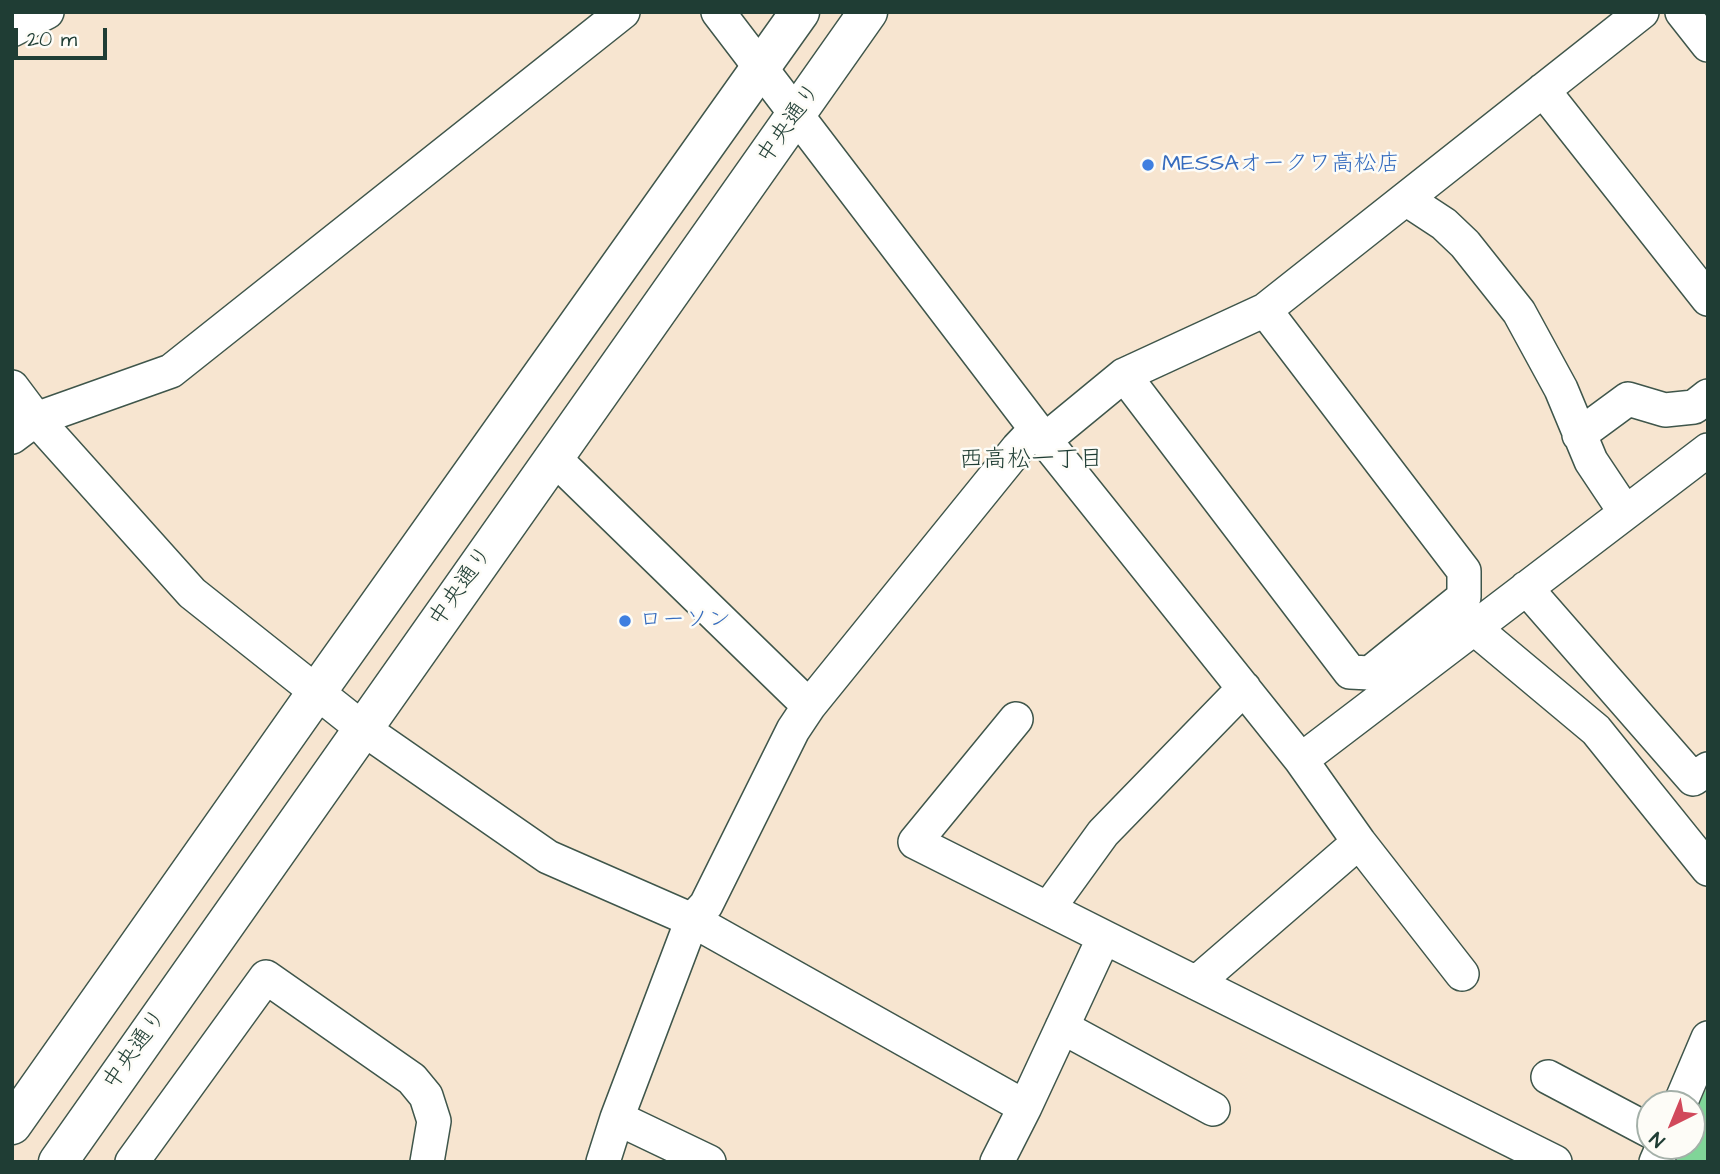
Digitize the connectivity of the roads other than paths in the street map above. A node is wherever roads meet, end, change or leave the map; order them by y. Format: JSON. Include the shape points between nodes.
{"nodes":[{"id":1,"x":47,"y":12,"type":"edge"},
{"id":2,"x":623,"y":12,"type":"edge"},
{"id":3,"x":718,"y":12,"type":"edge"},
{"id":4,"x":800,"y":12,"type":"edge"},
{"id":5,"x":868,"y":12,"type":"edge"},
{"id":6,"x":1642,"y":12,"type":"edge"},
{"id":7,"x":1682,"y":12,"type":"edge"},
{"id":8,"x":12,"y":30,"type":"edge"},
{"id":9,"x":1708,"y":45,"type":"edge"},
{"id":10,"x":761,"y":66,"type":"junction"},
{"id":11,"x":1544,"y":90,"type":"junction"},
{"id":12,"x":796,"y":114,"type":"junction"},
{"id":13,"x":1406,"y":199,"type":"junction"},
{"id":14,"x":1708,"y":299,"type":"edge"},
{"id":15,"x":1265,"y":310,"type":"junction"},
{"id":16,"x":1124,"y":376,"type":"junction"},
{"id":17,"x":12,"y":387,"type":"edge"},
{"id":18,"x":1708,"y":397,"type":"edge"},
{"id":19,"x":24,"y":428,"type":"edge"},
{"id":20,"x":1040,"y":435,"type":"junction"},
{"id":21,"x":1579,"y":435,"type":"junction"},
{"id":22,"x":1708,"y":450,"type":"edge"},
{"id":23,"x":554,"y":458,"type":"junction"},
{"id":24,"x":1625,"y":512,"type":"junction"},
{"id":25,"x":1526,"y":589,"type":"junction"},
{"id":26,"x":1474,"y":628,"type":"junction"},
{"id":27,"x":1244,"y":688,"type":"junction"},
{"id":28,"x":316,"y":693,"type":"junction"},
{"id":29,"x":809,"y":706,"type":"junction"},
{"id":30,"x":1016,"y":719,"type":"dead end"},
{"id":31,"x":362,"y":728,"type":"junction"},
{"id":32,"x":1301,"y":760,"type":"junction"},
{"id":33,"x":1708,"y":769,"type":"edge"},
{"id":34,"x":1359,"y":842,"type":"junction"},
{"id":35,"x":1708,"y":869,"type":"edge"},
{"id":36,"x":1048,"y":909,"type":"junction"},
{"id":37,"x":692,"y":920,"type":"junction"},
{"id":38,"x":1104,"y":937,"type":"junction"},
{"id":39,"x":1462,"y":974,"type":"dead end"},
{"id":40,"x":1196,"y":983,"type":"junction"},
{"id":41,"x":1062,"y":1027,"type":"junction"},
{"id":42,"x":1708,"y":1038,"type":"edge"},
{"id":43,"x":1548,"y":1077,"type":"dead end"},
{"id":44,"x":1687,"y":1090,"type":"edge"},
{"id":45,"x":1025,"y":1107,"type":"junction"},
{"id":46,"x":1213,"y":1109,"type":"dead end"},
{"id":47,"x":617,"y":1118,"type":"junction"},
{"id":48,"x":1636,"y":1123,"type":"edge"},
{"id":49,"x":12,"y":1125,"type":"edge"},
{"id":50,"x":58,"y":1162,"type":"edge"},
{"id":51,"x":132,"y":1162,"type":"edge"},
{"id":52,"x":427,"y":1162,"type":"edge"},
{"id":53,"x":603,"y":1162,"type":"edge"},
{"id":54,"x":709,"y":1162,"type":"edge"},
{"id":55,"x":997,"y":1162,"type":"edge"},
{"id":56,"x":1555,"y":1162,"type":"edge"}],
"edges":[{"from":1,"to":8,"type":"street"},
{"from":2,"to":19,"type":"street","via":[[171,371]]},
{"from":3,"to":10,"type":"street"},
{"from":4,"to":10,"type":"highway"},
{"from":5,"to":12,"type":"highway","name":"中央通り"},
{"from":6,"to":11,"type":"street"},
{"from":7,"to":9,"type":"street"},
{"from":10,"to":12,"type":"street"},
{"from":10,"to":28,"type":"highway"},
{"from":11,"to":13,"type":"street"},
{"from":11,"to":14,"type":"street"},
{"from":12,"to":20,"type":"street"},
{"from":12,"to":23,"type":"highway","name":"中央通り"},
{"from":13,"to":15,"type":"street"},
{"from":13,"to":21,"type":"street","via":[[1465,244],[1520,312],[1549,363]]},
{"from":15,"to":16,"type":"street"},
{"from":15,"to":16,"type":"street","via":[[1464,571],[1464,597],[1370,673],[1350,672]]},
{"from":16,"to":20,"type":"street"},
{"from":17,"to":19,"type":"street"},
{"from":18,"to":21,"type":"street","via":[[1694,407],[1665,410],[1628,399]]},
{"from":19,"to":28,"type":"street","via":[[192,593]]},
{"from":20,"to":27,"type":"street"},
{"from":20,"to":29,"type":"street","via":[[1018,448]]},
{"from":21,"to":24,"type":"street"},
{"from":22,"to":24,"type":"street"},
{"from":23,"to":29,"type":"street"},
{"from":23,"to":31,"type":"highway","name":"中央通り"},
{"from":24,"to":25,"type":"street"},
{"from":25,"to":26,"type":"street"},
{"from":25,"to":33,"type":"street","via":[[1693,779]]},
{"from":26,"to":32,"type":"street"},
{"from":26,"to":35,"type":"street","via":[[1597,730]]},
{"from":27,"to":32,"type":"street"},
{"from":27,"to":36,"type":"street","via":[[1103,833]]},
{"from":28,"to":31,"type":"street"},
{"from":28,"to":49,"type":"highway"},
{"from":29,"to":37,"type":"street","via":[[706,905]]},
{"from":30,"to":36,"type":"street","via":[[915,842]]},
{"from":31,"to":37,"type":"street","via":[[548,857]]},
{"from":31,"to":50,"type":"highway","name":"中央通り"},
{"from":32,"to":34,"type":"street"},
{"from":34,"to":39,"type":"street"},
{"from":34,"to":40,"type":"street"},
{"from":36,"to":38,"type":"street"},
{"from":37,"to":45,"type":"street"},
{"from":37,"to":47,"type":"street"},
{"from":38,"to":40,"type":"street"},
{"from":38,"to":41,"type":"street"},
{"from":40,"to":56,"type":"street"},
{"from":41,"to":45,"type":"street"},
{"from":41,"to":46,"type":"street"},
{"from":42,"to":44,"type":"street"},
{"from":43,"to":48,"type":"street"},
{"from":45,"to":55,"type":"street"},
{"from":47,"to":53,"type":"street"},
{"from":47,"to":54,"type":"street"},
{"from":51,"to":52,"type":"street","via":[[266,977],[412,1079],[426,1096],[434,1121]]}]}
